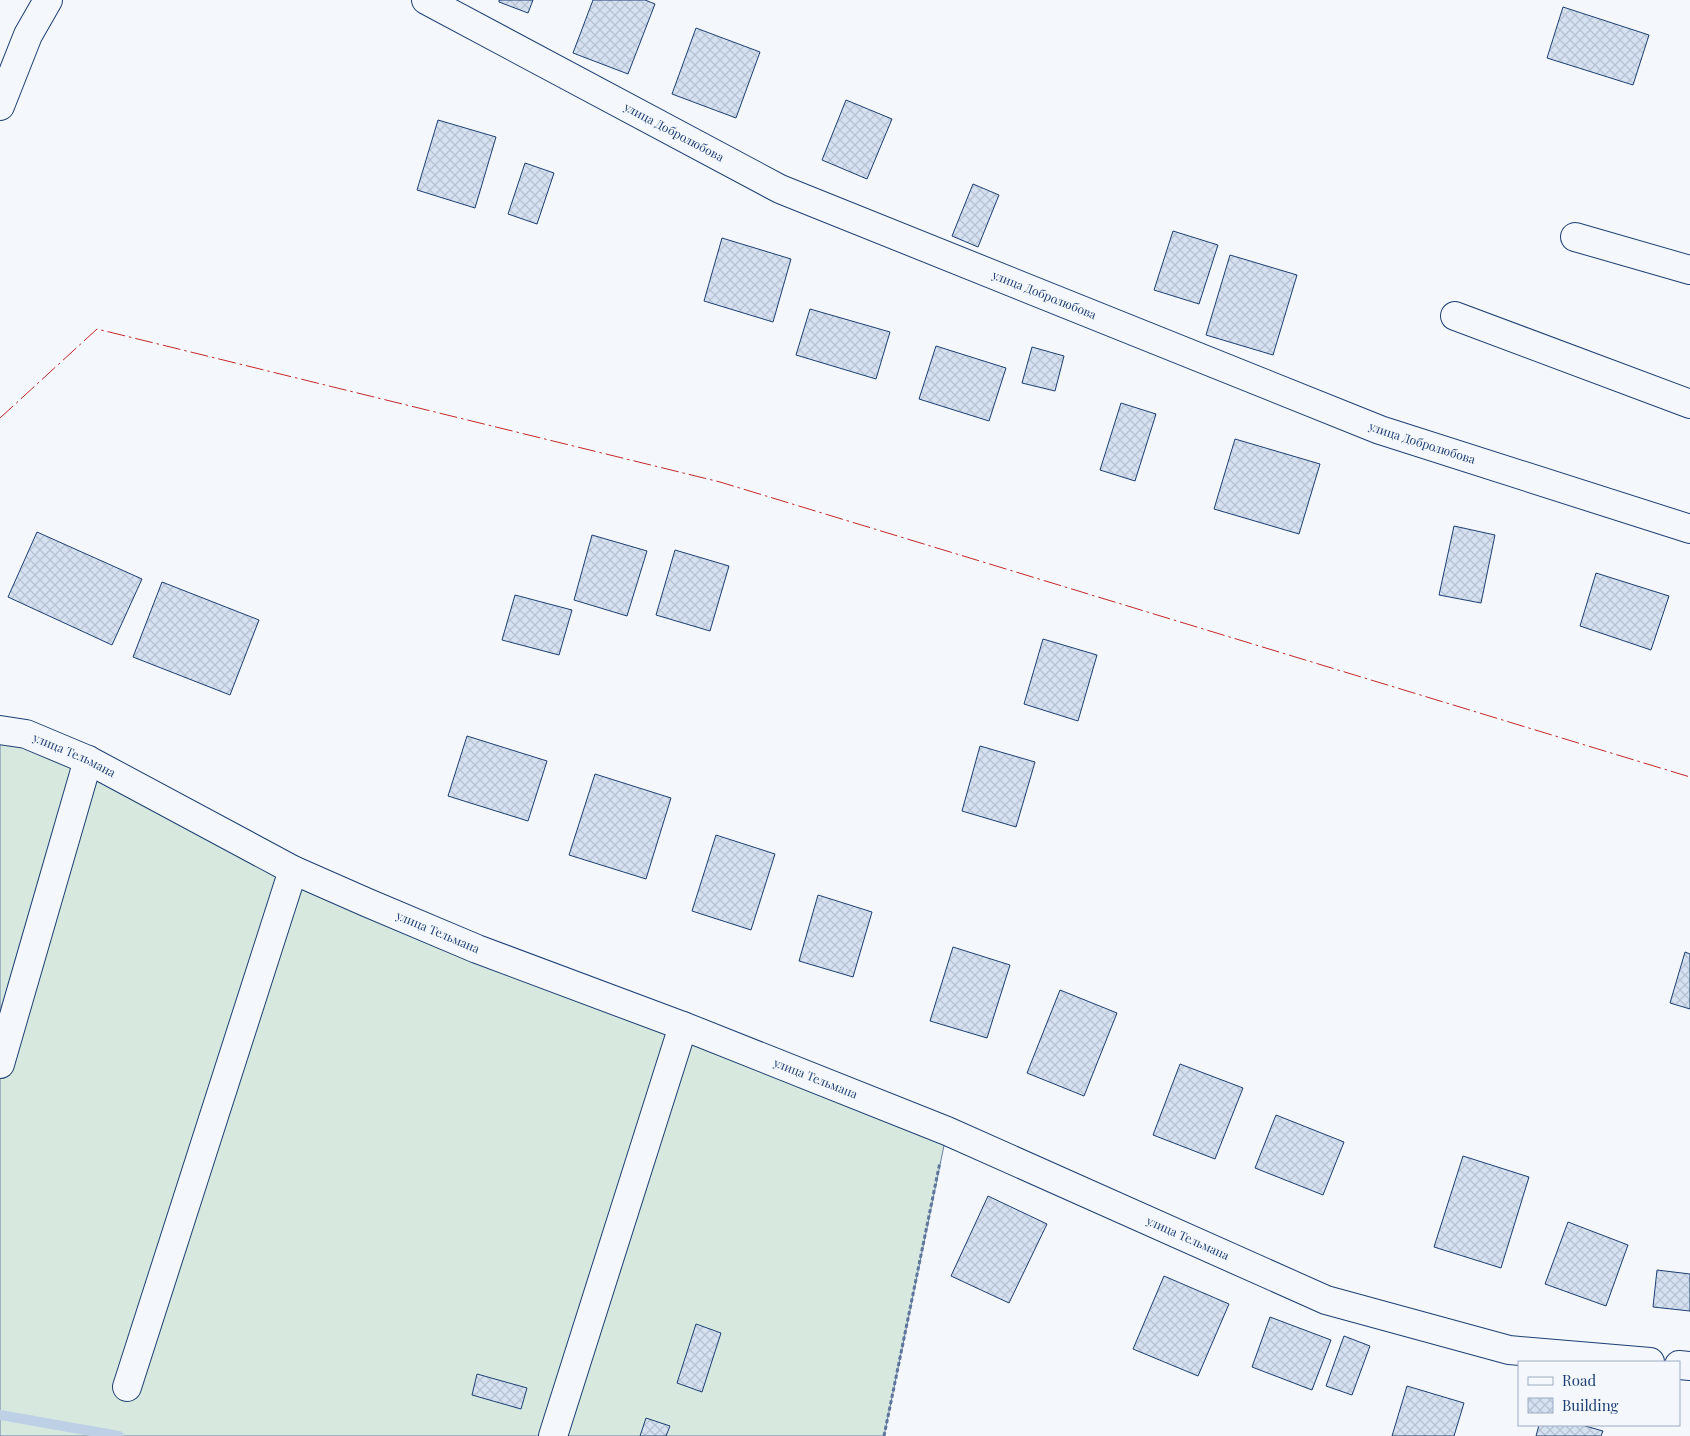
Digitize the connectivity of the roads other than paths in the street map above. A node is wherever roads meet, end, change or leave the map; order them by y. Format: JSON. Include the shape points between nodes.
{"nodes":[{"id":1,"x":48,"y":0,"type":"edge"},
{"id":2,"x":426,"y":0,"type":"edge"},
{"id":3,"x":0,"y":106,"type":"edge"},
{"id":4,"x":1575,"y":237,"type":"dead end"},
{"id":5,"x":1690,"y":270,"type":"edge"},
{"id":6,"x":1455,"y":316,"type":"dead end"},
{"id":7,"x":1690,"y":404,"type":"edge"},
{"id":8,"x":1690,"y":529,"type":"edge"},
{"id":9,"x":0,"y":730,"type":"edge"},
{"id":10,"x":88,"y":760,"type":"junction"},
{"id":11,"x":293,"y":870,"type":"junction"},
{"id":12,"x":683,"y":1026,"type":"junction"},
{"id":13,"x":0,"y":1064,"type":"edge"},
{"id":14,"x":1638,"y":1361,"type":"edge"},
{"id":15,"x":127,"y":1387,"type":"dead end"},
{"id":16,"x":553,"y":1436,"type":"edge"}],
"edges":[{"from":1,"to":3,"type":"street","via":[[28,35]]},
{"from":2,"to":8,"type":"street","name":"улица Добролюбова","via":[[780,189],[1380,430]]},
{"from":4,"to":5,"type":"street"},
{"from":6,"to":7,"type":"street"},
{"from":9,"to":10,"type":"street","name":"улица Тельмана","via":[[26,734]]},
{"from":10,"to":11,"type":"street","name":"улица Тельмана"},
{"from":10,"to":13,"type":"street"},
{"from":11,"to":12,"type":"street","name":"улица Тельмана","via":[[478,949]]},
{"from":11,"to":15,"type":"street"},
{"from":12,"to":14,"type":"street","name":"улица Тельмана","via":[[947,1131],[1326,1300],[1509,1350]]},
{"from":12,"to":16,"type":"street"}]}
